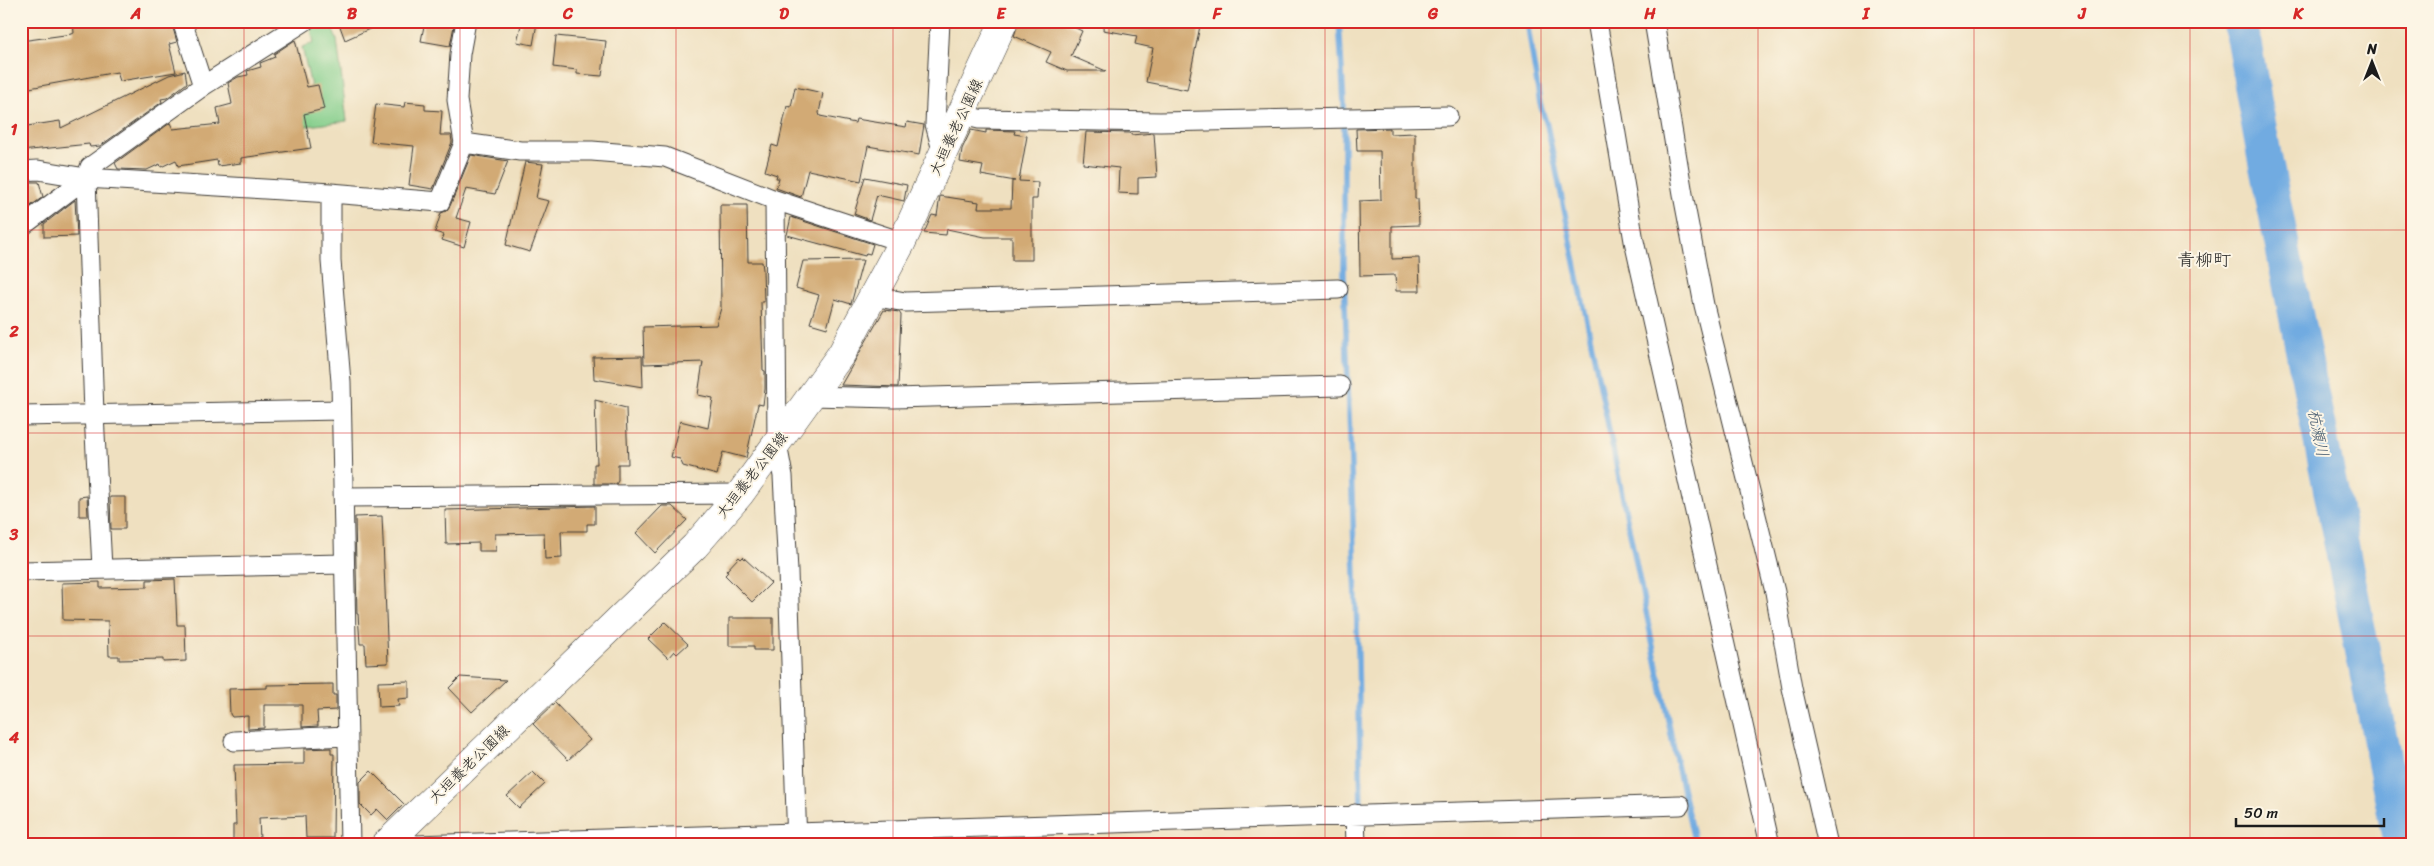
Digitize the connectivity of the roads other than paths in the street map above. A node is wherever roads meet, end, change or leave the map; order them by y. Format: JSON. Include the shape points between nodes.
{"nodes":[{"id":1,"x":182,"y":21,"type":"edge"},
{"id":2,"x":305,"y":21,"type":"edge"},
{"id":3,"x":466,"y":21,"type":"edge"},
{"id":4,"x":940,"y":21,"type":"edge"},
{"id":5,"x":1004,"y":21,"type":"edge"},
{"id":6,"x":1597,"y":21,"type":"edge"},
{"id":7,"x":1654,"y":21,"type":"edge"},
{"id":8,"x":203,"y":86,"type":"junction"},
{"id":9,"x":962,"y":115,"type":"junction"},
{"id":10,"x":1448,"y":116,"type":"dead end"},
{"id":11,"x":464,"y":143,"type":"junction"},
{"id":12,"x":943,"y":154,"type":"junction"},
{"id":13,"x":21,"y":170,"type":"edge"},
{"id":14,"x":86,"y":178,"type":"junction"},
{"id":15,"x":331,"y":193,"type":"junction"},
{"id":16,"x":776,"y":200,"type":"junction"},
{"id":17,"x":21,"y":227,"type":"edge"},
{"id":18,"x":902,"y":242,"type":"junction"},
{"id":19,"x":1338,"y":288,"type":"dead end"},
{"id":20,"x":873,"y":296,"type":"junction"},
{"id":21,"x":1340,"y":386,"type":"dead end"},
{"id":22,"x":811,"y":396,"type":"junction"},
{"id":23,"x":341,"y":410,"type":"junction"},
{"id":24,"x":94,"y":414,"type":"junction"},
{"id":25,"x":21,"y":416,"type":"edge"},
{"id":26,"x":777,"y":444,"type":"junction"},
{"id":27,"x":740,"y":494,"type":"junction"},
{"id":28,"x":343,"y":497,"type":"junction"},
{"id":29,"x":343,"y":564,"type":"junction"},
{"id":30,"x":102,"y":568,"type":"junction"},
{"id":31,"x":21,"y":571,"type":"edge"},
{"id":32,"x":347,"y":736,"type":"junction"},
{"id":33,"x":234,"y":741,"type":"dead end"},
{"id":34,"x":1680,"y":804,"type":"dead end"},
{"id":35,"x":1355,"y":814,"type":"junction"},
{"id":36,"x":797,"y":839,"type":"edge"},
{"id":37,"x":388,"y":842,"type":"edge"},
{"id":38,"x":350,"y":845,"type":"edge"},
{"id":39,"x":1356,"y":845,"type":"edge"},
{"id":40,"x":1770,"y":845,"type":"edge"},
{"id":41,"x":1828,"y":845,"type":"edge"}],
"edges":[{"from":1,"to":8,"type":"street"},
{"from":2,"to":8,"type":"street"},
{"from":3,"to":11,"type":"street","via":[[457,100]]},
{"from":4,"to":12,"type":"street","via":[[934,124]]},
{"from":5,"to":9,"type":"main road","name":"大垣養老公園線"},
{"from":6,"to":40,"type":"street","via":[[1634,241]]},
{"from":7,"to":41,"type":"street","via":[[1704,304],[1775,592],[1792,688]]},
{"from":8,"to":14,"type":"street","via":[[90,167]]},
{"from":9,"to":10,"type":"street","via":[[980,119],[1160,122]]},
{"from":9,"to":12,"type":"main road","name":"大垣養老公園線"},
{"from":11,"to":15,"type":"street","via":[[440,202]]},
{"from":11,"to":16,"type":"street","via":[[520,152],[592,151],[665,157]]},
{"from":12,"to":18,"type":"main road","name":"大垣養老公園線"},
{"from":13,"to":14,"type":"street"},
{"from":14,"to":15,"type":"street"},
{"from":14,"to":17,"type":"street"},
{"from":14,"to":24,"type":"street"},
{"from":15,"to":23,"type":"street","via":[[331,261]]},
{"from":16,"to":18,"type":"street"},
{"from":16,"to":26,"type":"street"},
{"from":18,"to":20,"type":"main road","name":"大垣養老公園線"},
{"from":19,"to":20,"type":"street","via":[[905,302]]},
{"from":20,"to":22,"type":"main road","name":"大垣養老公園線","via":[[842,352]]},
{"from":21,"to":22,"type":"street","via":[[894,398]]},
{"from":22,"to":26,"type":"main road","name":"大垣養老公園線"},
{"from":23,"to":24,"type":"street"},
{"from":23,"to":28,"type":"street"},
{"from":24,"to":25,"type":"street"},
{"from":24,"to":30,"type":"street"},
{"from":26,"to":27,"type":"main road","name":"大垣養老公園線"},
{"from":26,"to":36,"type":"street","via":[[783,476],[788,570]]},
{"from":27,"to":28,"type":"street"},
{"from":27,"to":37,"type":"main road","name":"大垣養老公園線","via":[[695,546]]},
{"from":28,"to":29,"type":"street"},
{"from":29,"to":30,"type":"street"},
{"from":29,"to":32,"type":"street"},
{"from":30,"to":31,"type":"street"},
{"from":32,"to":33,"type":"street"},
{"from":32,"to":38,"type":"street"},
{"from":34,"to":35,"type":"street"},
{"from":35,"to":36,"type":"street"},
{"from":35,"to":39,"type":"street"},
{"from":36,"to":37,"type":"street","via":[[417,845]]}]}
